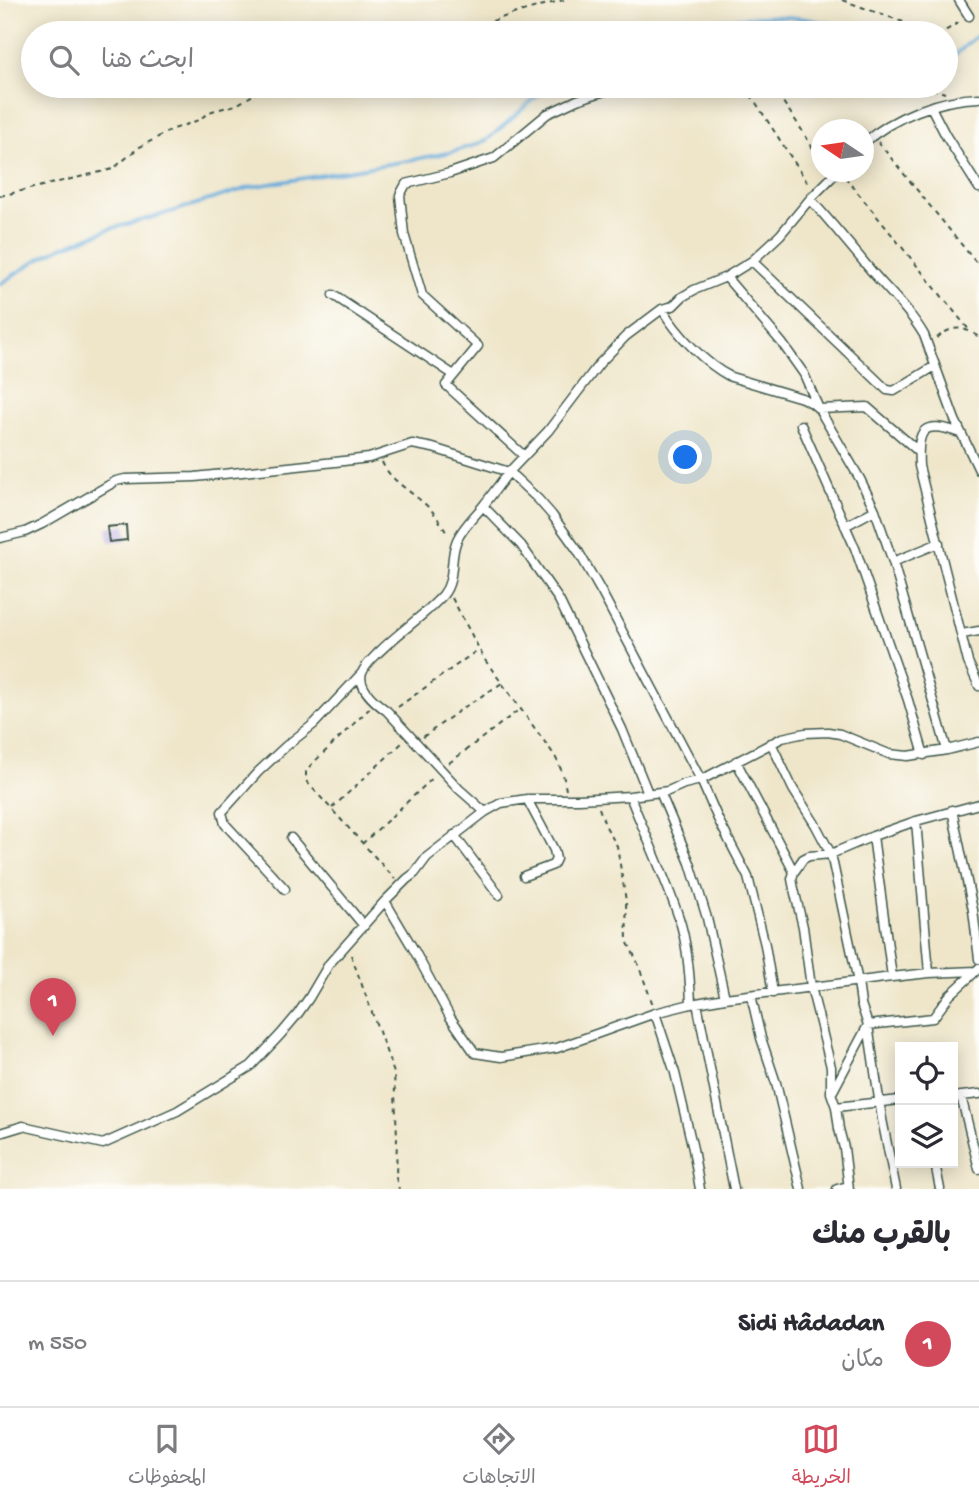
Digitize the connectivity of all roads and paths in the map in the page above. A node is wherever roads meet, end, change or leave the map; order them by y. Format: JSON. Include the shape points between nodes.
{"nodes":[{"id":1,"x":564,"y":0,"type":"edge"},
{"id":2,"x":842,"y":0,"type":"edge"},
{"id":3,"x":959,"y":0,"type":"edge"},
{"id":4,"x":969,"y":16,"type":"joint"},
{"id":5,"x":496,"y":21,"type":"edge"},
{"id":6,"x":901,"y":21,"type":"edge"},
{"id":7,"x":958,"y":23,"type":"edge"},
{"id":8,"x":958,"y":97,"type":"edge"},
{"id":9,"x":248,"y":98,"type":"edge"},
{"id":10,"x":583,"y":98,"type":"edge"},
{"id":11,"x":752,"y":98,"type":"edge"},
{"id":12,"x":780,"y":98,"type":"edge"},
{"id":13,"x":961,"y":98,"type":"junction"},
{"id":14,"x":979,"y":98,"type":"edge"},
{"id":15,"x":931,"y":107,"type":"junction"},
{"id":16,"x":874,"y":135,"type":"edge"},
{"id":17,"x":874,"y":138,"type":"edge"},
{"id":18,"x":811,"y":146,"type":"edge"},
{"id":19,"x":828,"y":182,"type":"edge"},
{"id":20,"x":847,"y":182,"type":"edge"},
{"id":21,"x":979,"y":188,"type":"edge"},
{"id":22,"x":0,"y":196,"type":"edge"},
{"id":23,"x":812,"y":197,"type":"junction"},
{"id":24,"x":752,"y":261,"type":"junction"},
{"id":25,"x":979,"y":266,"type":"edge"},
{"id":26,"x":726,"y":277,"type":"junction"},
{"id":27,"x":333,"y":295,"type":"dead end"},
{"id":28,"x":662,"y":309,"type":"junction"},
{"id":29,"x":970,"y":331,"type":"junction"},
{"id":30,"x":979,"y":337,"type":"edge"},
{"id":31,"x":928,"y":345,"type":"junction"},
{"id":32,"x":935,"y":366,"type":"junction"},
{"id":33,"x":454,"y":375,"type":"junction"},
{"id":34,"x":819,"y":409,"type":"junction"},
{"id":35,"x":801,"y":425,"type":"dead end"},
{"id":36,"x":961,"y":433,"type":"junction"},
{"id":37,"x":918,"y":451,"type":"junction"},
{"id":38,"x":382,"y":454,"type":"junction"},
{"id":39,"x":524,"y":456,"type":"junction"},
{"id":40,"x":979,"y":470,"type":"edge"},
{"id":41,"x":509,"y":472,"type":"junction"},
{"id":42,"x":483,"y":506,"type":"junction"},
{"id":43,"x":874,"y":510,"type":"junction"},
{"id":44,"x":845,"y":526,"type":"junction"},
{"id":45,"x":0,"y":538,"type":"edge"},
{"id":46,"x":939,"y":543,"type":"junction"},
{"id":47,"x":455,"y":544,"type":"junction"},
{"id":48,"x":893,"y":562,"type":"junction"},
{"id":49,"x":447,"y":588,"type":"junction"},
{"id":50,"x":979,"y":631,"type":"edge"},
{"id":51,"x":962,"y":634,"type":"junction"},
{"id":52,"x":479,"y":648,"type":"junction"},
{"id":53,"x":362,"y":673,"type":"junction"},
{"id":54,"x":503,"y":682,"type":"junction"},
{"id":55,"x":979,"y":686,"type":"edge"},
{"id":56,"x":376,"y":702,"type":"junction"},
{"id":57,"x":520,"y":708,"type":"junction"},
{"id":58,"x":389,"y":713,"type":"junction"},
{"id":59,"x":413,"y":739,"type":"junction"},
{"id":60,"x":979,"y":742,"type":"edge"},
{"id":61,"x":771,"y":743,"type":"junction"},
{"id":62,"x":947,"y":750,"type":"junction"},
{"id":63,"x":924,"y":755,"type":"junction"},
{"id":64,"x":736,"y":761,"type":"junction"},
{"id":65,"x":442,"y":769,"type":"junction"},
{"id":66,"x":701,"y":780,"type":"junction"},
{"id":67,"x":660,"y":792,"type":"junction"},
{"id":68,"x":648,"y":793,"type":"junction"},
{"id":69,"x":630,"y":796,"type":"junction"},
{"id":70,"x":595,"y":797,"type":"junction"},
{"id":71,"x":567,"y":798,"type":"junction"},
{"id":72,"x":527,"y":799,"type":"junction"},
{"id":73,"x":979,"y":804,"type":"edge"},
{"id":74,"x":331,"y":809,"type":"junction"},
{"id":75,"x":952,"y":810,"type":"junction"},
{"id":76,"x":485,"y":812,"type":"junction"},
{"id":77,"x":916,"y":821,"type":"junction"},
{"id":78,"x":454,"y":835,"type":"junction"},
{"id":79,"x":873,"y":836,"type":"junction"},
{"id":80,"x":291,"y":838,"type":"dead end"},
{"id":81,"x":362,"y":844,"type":"junction"},
{"id":82,"x":831,"y":853,"type":"junction"},
{"id":83,"x":794,"y":872,"type":"junction"},
{"id":84,"x":524,"y":876,"type":"dead end"},
{"id":85,"x":401,"y":885,"type":"junction"},
{"id":86,"x":285,"y":889,"type":"dead end"},
{"id":87,"x":499,"y":895,"type":"dead end"},
{"id":88,"x":385,"y":901,"type":"junction"},
{"id":89,"x":976,"y":910,"type":"edge"},
{"id":90,"x":364,"y":926,"type":"junction"},
{"id":91,"x":346,"y":944,"type":"junction"},
{"id":92,"x":979,"y":959,"type":"edge"},
{"id":93,"x":977,"y":970,"type":"edge"},
{"id":94,"x":929,"y":973,"type":"junction"},
{"id":95,"x":892,"y":977,"type":"junction"},
{"id":96,"x":858,"y":982,"type":"junction"},
{"id":97,"x":811,"y":987,"type":"junction"},
{"id":98,"x":773,"y":993,"type":"junction"},
{"id":99,"x":751,"y":995,"type":"junction"},
{"id":100,"x":725,"y":998,"type":"junction"},
{"id":101,"x":694,"y":1004,"type":"junction"},
{"id":102,"x":655,"y":1013,"type":"junction"},
{"id":103,"x":868,"y":1025,"type":"junction"},
{"id":104,"x":831,"y":1093,"type":"junction"},
{"id":105,"x":979,"y":1094,"type":"edge"},
{"id":106,"x":958,"y":1097,"type":"edge"},
{"id":107,"x":895,"y":1100,"type":"edge"},
{"id":108,"x":958,"y":1100,"type":"edge"},
{"id":109,"x":879,"y":1102,"type":"junction"},
{"id":110,"x":836,"y":1107,"type":"junction"},
{"id":111,"x":0,"y":1133,"type":"edge"},
{"id":112,"x":937,"y":1168,"type":"edge"},
{"id":113,"x":979,"y":1169,"type":"edge"},
{"id":114,"x":849,"y":1187,"type":"edge"},
{"id":115,"x":399,"y":1189,"type":"edge"},
{"id":116,"x":700,"y":1189,"type":"edge"},
{"id":117,"x":734,"y":1189,"type":"edge"},
{"id":118,"x":801,"y":1189,"type":"edge"},
{"id":119,"x":837,"y":1189,"type":"edge"},
{"id":120,"x":896,"y":1189,"type":"edge"},
{"id":121,"x":940,"y":1189,"type":"edge"}],
"edges":[{"from":1,"to":5,"type":"path"},
{"from":2,"to":6,"type":"path"},
{"from":3,"to":4,"type":"street"},
{"from":4,"to":7,"type":"path"},
{"from":8,"to":13,"type":"path"},
{"from":9,"to":22,"type":"path","via":[[171,130],[113,169]]},
{"from":10,"to":33,"type":"street","via":[[547,114],[494,158],[402,189],[404,234],[422,295],[478,346]]},
{"from":11,"to":23,"type":"path"},
{"from":12,"to":18,"type":"path"},
{"from":13,"to":14,"type":"street"},
{"from":13,"to":15,"type":"street"},
{"from":15,"to":16,"type":"street"},
{"from":15,"to":21,"type":"street"},
{"from":17,"to":25,"type":"path"},
{"from":19,"to":23,"type":"street"},
{"from":20,"to":29,"type":"path"},
{"from":23,"to":24,"type":"street"},
{"from":23,"to":31,"type":"street","via":[[901,302]]},
{"from":24,"to":26,"type":"street"},
{"from":24,"to":32,"type":"street","via":[[887,390],[894,391]]},
{"from":26,"to":28,"type":"street"},
{"from":26,"to":34,"type":"street","via":[[804,374]]},
{"from":27,"to":33,"type":"street"},
{"from":28,"to":34,"type":"street","via":[[721,372],[802,398]]},
{"from":28,"to":39,"type":"street","via":[[612,349]]},
{"from":29,"to":30,"type":"path"},
{"from":29,"to":31,"type":"path","via":[[948,329]]},
{"from":31,"to":32,"type":"street"},
{"from":32,"to":36,"type":"street"},
{"from":33,"to":39,"type":"street","via":[[446,385]]},
{"from":34,"to":37,"type":"street","via":[[867,407]]},
{"from":34,"to":43,"type":"street"},
{"from":35,"to":44,"type":"street"},
{"from":36,"to":37,"type":"street","via":[[929,427],[920,436]]},
{"from":36,"to":40,"type":"street"},
{"from":37,"to":46,"type":"street"},
{"from":38,"to":41,"type":"street","via":[[407,444],[423,445]]},
{"from":38,"to":45,"type":"street","via":[[195,477],[125,479],[42,524]]},
{"from":38,"to":47,"type":"path","via":[[385,468],[431,510]]},
{"from":39,"to":41,"type":"street"},
{"from":41,"to":42,"type":"street"},
{"from":41,"to":66,"type":"street","via":[[545,507],[578,551]]},
{"from":42,"to":47,"type":"street"},
{"from":42,"to":68,"type":"street","via":[[522,545],[559,600]]},
{"from":43,"to":44,"type":"street"},
{"from":43,"to":48,"type":"street"},
{"from":44,"to":63,"type":"street"},
{"from":46,"to":48,"type":"street"},
{"from":46,"to":51,"type":"street"},
{"from":47,"to":49,"type":"street"},
{"from":48,"to":62,"type":"street"},
{"from":49,"to":52,"type":"path"},
{"from":49,"to":53,"type":"street"},
{"from":50,"to":51,"type":"street"},
{"from":51,"to":55,"type":"street"},
{"from":52,"to":54,"type":"path"},
{"from":52,"to":58,"type":"path"},
{"from":53,"to":56,"type":"street","via":[[364,687]]},
{"from":53,"to":86,"type":"street","via":[[222,812],[225,824]]},
{"from":54,"to":57,"type":"path"},
{"from":54,"to":59,"type":"path"},
{"from":56,"to":58,"type":"street"},
{"from":56,"to":74,"type":"path","via":[[306,772],[306,781]]},
{"from":57,"to":65,"type":"path"},
{"from":57,"to":71,"type":"path","via":[[555,756]]},
{"from":58,"to":59,"type":"street"},
{"from":59,"to":65,"type":"street"},
{"from":59,"to":74,"type":"path"},
{"from":60,"to":62,"type":"street"},
{"from":61,"to":63,"type":"street","via":[[793,735],[828,732],[852,737],[888,754]]},
{"from":61,"to":64,"type":"street"},
{"from":61,"to":82,"type":"street"},
{"from":62,"to":63,"type":"street"},
{"from":64,"to":66,"type":"street"},
{"from":64,"to":83,"type":"street"},
{"from":65,"to":76,"type":"street"},
{"from":65,"to":81,"type":"path"},
{"from":66,"to":67,"type":"street"},
{"from":66,"to":98,"type":"street","via":[[748,877]]},
{"from":67,"to":68,"type":"street"},
{"from":67,"to":100,"type":"street","via":[[708,918]]},
{"from":68,"to":69,"type":"street"},
{"from":69,"to":70,"type":"street"},
{"from":69,"to":101,"type":"street","via":[[679,919]]},
{"from":70,"to":71,"type":"street"},
{"from":70,"to":102,"type":"path","via":[[617,846],[627,941]]},
{"from":71,"to":72,"type":"street"},
{"from":72,"to":76,"type":"street","via":[[501,803]]},
{"from":72,"to":84,"type":"street","via":[[556,859],[553,865]]},
{"from":73,"to":75,"type":"street"},
{"from":74,"to":81,"type":"path"},
{"from":75,"to":77,"type":"street"},
{"from":75,"to":89,"type":"street"},
{"from":76,"to":78,"type":"street"},
{"from":77,"to":79,"type":"street"},
{"from":77,"to":94,"type":"street"},
{"from":78,"to":85,"type":"street"},
{"from":78,"to":87,"type":"street"},
{"from":79,"to":82,"type":"street"},
{"from":79,"to":95,"type":"street"},
{"from":80,"to":90,"type":"street"},
{"from":81,"to":85,"type":"path"},
{"from":82,"to":83,"type":"street","via":[[803,859]]},
{"from":82,"to":96,"type":"street"},
{"from":83,"to":97,"type":"street"},
{"from":85,"to":88,"type":"street"},
{"from":88,"to":90,"type":"street"},
{"from":88,"to":102,"type":"street","via":[[475,1053],[501,1057],[557,1048]]},
{"from":89,"to":92,"type":"street"},
{"from":90,"to":91,"type":"street"},
{"from":91,"to":111,"type":"street","via":[[297,1015],[251,1066],[177,1111],[103,1144],[23,1126]]},
{"from":91,"to":115,"type":"path","via":[[394,1073]]},
{"from":93,"to":94,"type":"street"},
{"from":93,"to":103,"type":"street","via":[[933,1018]]},
{"from":94,"to":95,"type":"street"},
{"from":95,"to":96,"type":"street"},
{"from":96,"to":97,"type":"street"},
{"from":96,"to":103,"type":"street"},
{"from":97,"to":98,"type":"street"},
{"from":97,"to":104,"type":"street","via":[[831,1067]]},
{"from":98,"to":99,"type":"street"},
{"from":99,"to":100,"type":"street"},
{"from":99,"to":118,"type":"street"},
{"from":100,"to":101,"type":"street"},
{"from":101,"to":102,"type":"street"},
{"from":101,"to":117,"type":"street"},
{"from":102,"to":116,"type":"street","via":[[675,1073]]},
{"from":103,"to":104,"type":"street"},
{"from":103,"to":109,"type":"street"},
{"from":104,"to":110,"type":"street"},
{"from":105,"to":106,"type":"street"},
{"from":107,"to":109,"type":"street"},
{"from":108,"to":113,"type":"street"},
{"from":109,"to":110,"type":"street"},
{"from":109,"to":120,"type":"street"},
{"from":110,"to":114,"type":"street"},
{"from":112,"to":121,"type":"street"},
{"from":114,"to":119,"type":"street"}]}
